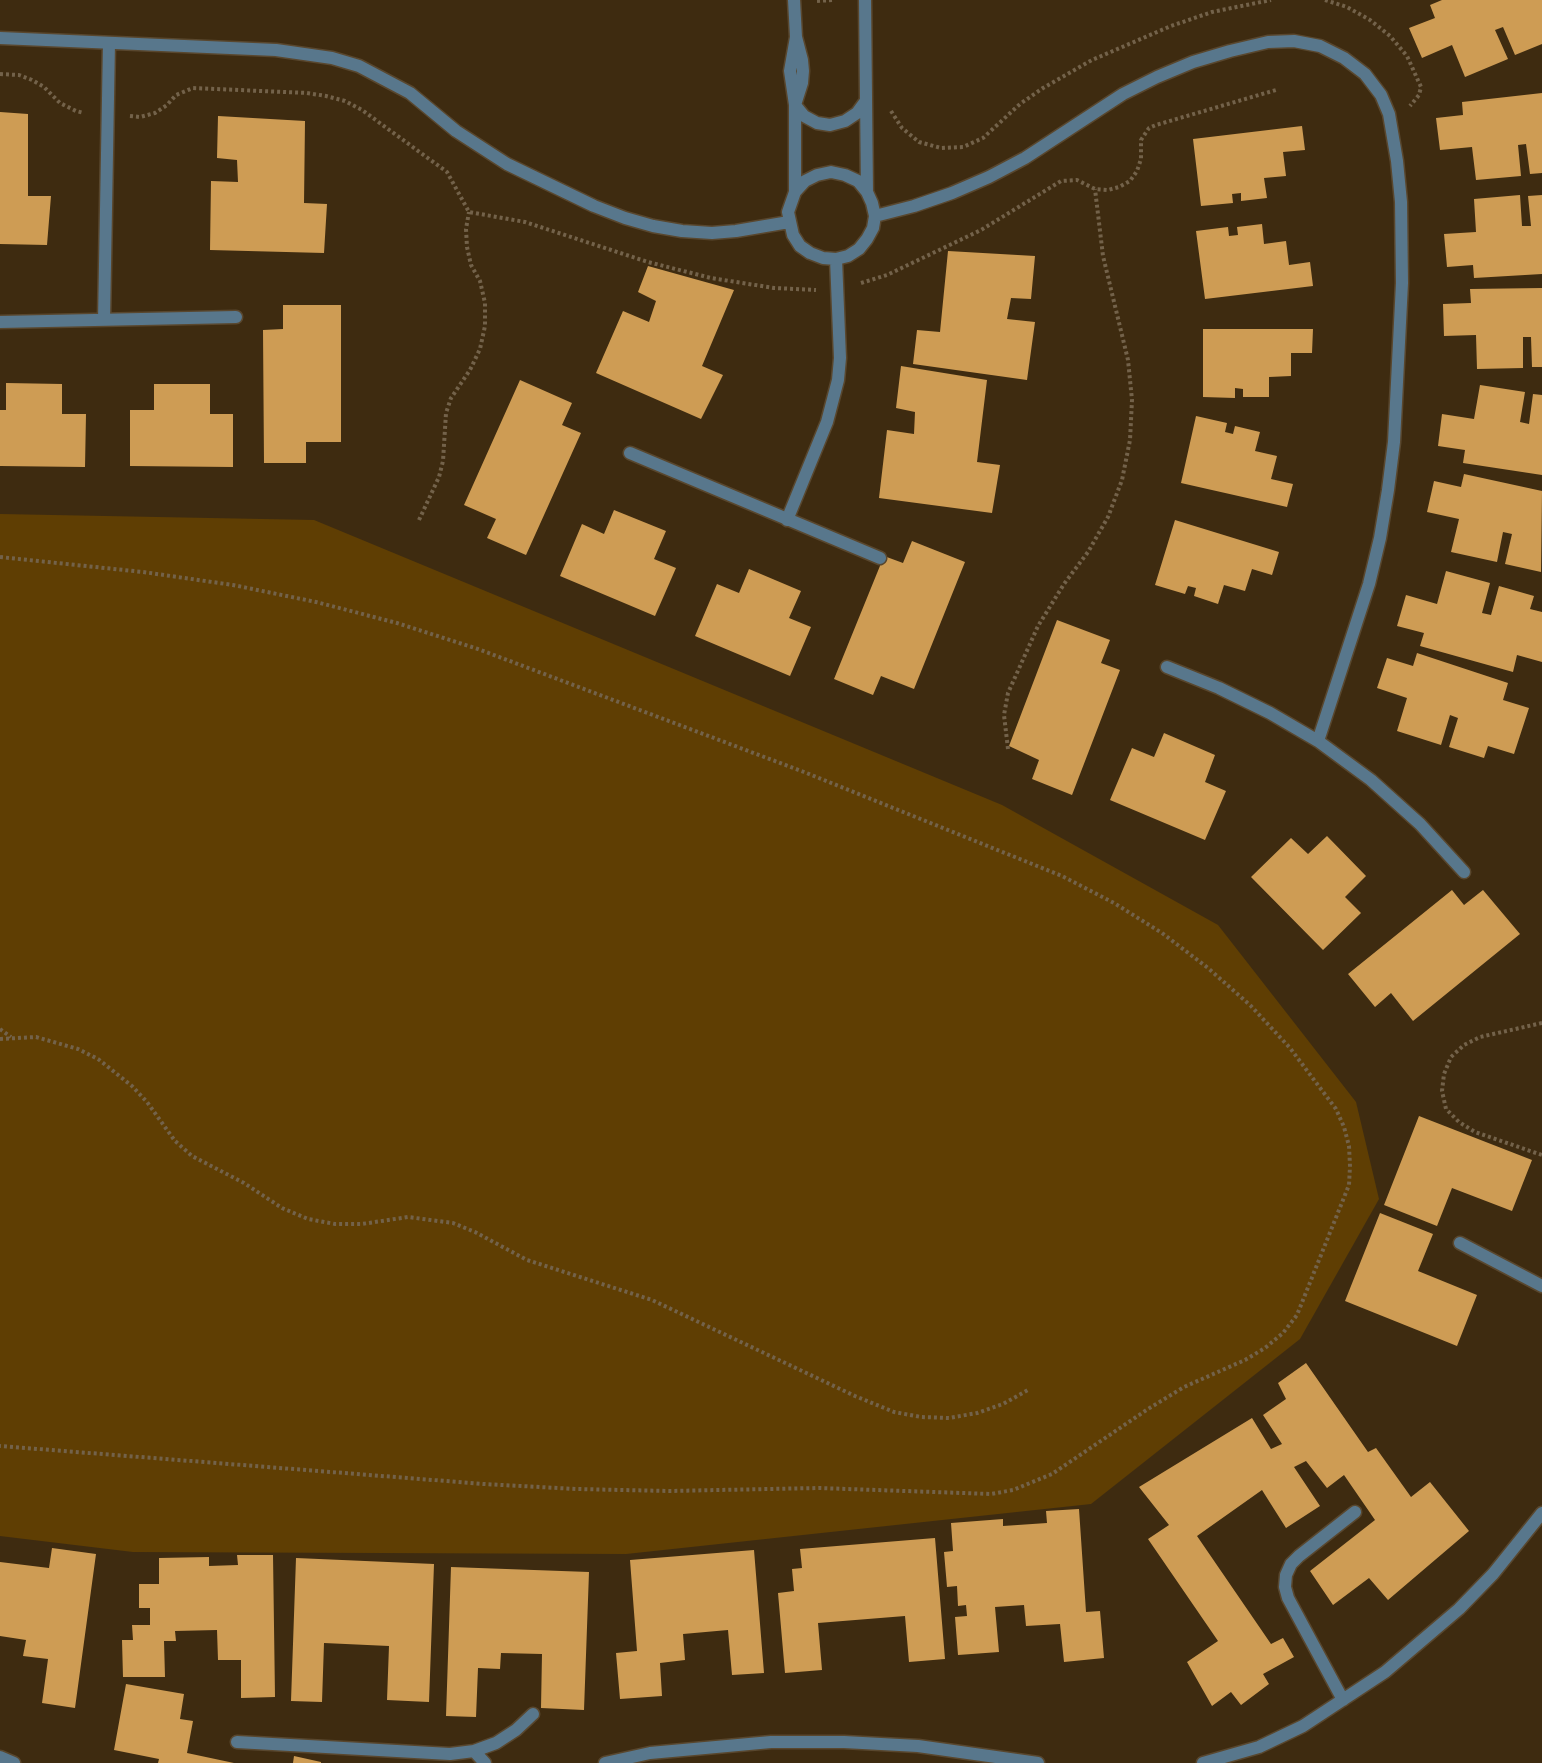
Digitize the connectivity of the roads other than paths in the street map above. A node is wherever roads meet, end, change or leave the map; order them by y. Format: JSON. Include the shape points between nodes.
{"nodes":[{"id":1,"x":794,"y":0,"type":"edge"},
{"id":2,"x":865,"y":0,"type":"edge"},
{"id":3,"x":0,"y":38,"type":"edge"},
{"id":4,"x":109,"y":43,"type":"junction"},
{"id":5,"x":865,"y":102,"type":"junction"},
{"id":6,"x":795,"y":105,"type":"junction"},
{"id":7,"x":795,"y":192,"type":"junction"},
{"id":8,"x":867,"y":192,"type":"junction"},
{"id":9,"x":875,"y":216,"type":"junction"},
{"id":10,"x":789,"y":222,"type":"junction"},
{"id":11,"x":836,"y":259,"type":"junction"},
{"id":12,"x":236,"y":317,"type":"dead end"},
{"id":13,"x":104,"y":320,"type":"junction"},
{"id":14,"x":0,"y":322,"type":"edge"},
{"id":15,"x":630,"y":453,"type":"dead end"},
{"id":16,"x":787,"y":520,"type":"junction"},
{"id":17,"x":880,"y":558,"type":"dead end"},
{"id":18,"x":1167,"y":667,"type":"dead end"},
{"id":19,"x":1318,"y":741,"type":"junction"},
{"id":20,"x":1464,"y":872,"type":"dead end"},
{"id":21,"x":1460,"y":1243,"type":"dead end"},
{"id":22,"x":1542,"y":1286,"type":"edge"},
{"id":23,"x":1355,"y":1512,"type":"dead end"},
{"id":24,"x":1542,"y":1513,"type":"edge"},
{"id":25,"x":1343,"y":1700,"type":"junction"},
{"id":26,"x":533,"y":1714,"type":"dead end"},
{"id":27,"x":237,"y":1742,"type":"dead end"},
{"id":28,"x":474,"y":1751,"type":"junction"},
{"id":29,"x":0,"y":1757,"type":"edge"},
{"id":30,"x":14,"y":1763,"type":"edge"},
{"id":31,"x":485,"y":1763,"type":"edge"},
{"id":32,"x":605,"y":1763,"type":"edge"},
{"id":33,"x":1038,"y":1763,"type":"edge"},
{"id":34,"x":1203,"y":1763,"type":"edge"}],
"edges":[{"from":1,"to":6,"type":"street","via":[[796,37],[790,71]]},
{"from":2,"to":5,"type":"street"},
{"from":3,"to":4,"type":"street"},
{"from":4,"to":10,"type":"street","via":[[276,50],[332,58],[359,66],[410,93],[456,131],[507,164],[625,218],[653,226],[712,233]]},
{"from":4,"to":13,"type":"street"},
{"from":5,"to":6,"type":"street","via":[[845,121],[830,125],[804,116]]},
{"from":5,"to":8,"type":"street"},
{"from":6,"to":7,"type":"street"},
{"from":7,"to":8,"type":"street","via":[[805,181],[831,172],[858,181]]},
{"from":7,"to":10,"type":"street"},
{"from":8,"to":9,"type":"street"},
{"from":9,"to":11,"type":"street","via":[[873,228],[859,249]]},
{"from":9,"to":19,"type":"street","via":[[989,177],[1123,94],[1193,62],[1230,51],[1268,42],[1294,41],[1320,46],[1365,74],[1389,114],[1397,161],[1402,253],[1394,442],[1369,584]]},
{"from":10,"to":11,"type":"street","via":[[800,246],[823,258]]},
{"from":11,"to":16,"type":"street","via":[[840,358],[833,401]]},
{"from":12,"to":13,"type":"street"},
{"from":13,"to":14,"type":"street"},
{"from":15,"to":16,"type":"street"},
{"from":16,"to":17,"type":"street"},
{"from":18,"to":19,"type":"street","via":[[1270,713]]},
{"from":19,"to":20,"type":"street","via":[[1387,794]]},
{"from":21,"to":22,"type":"street"},
{"from":23,"to":25,"type":"street","via":[[1291,1564],[1285,1587]]},
{"from":24,"to":25,"type":"street","via":[[1459,1609],[1385,1672]]},
{"from":25,"to":34,"type":"street","via":[[1303,1726],[1259,1747]]},
{"from":26,"to":28,"type":"street","via":[[496,1743]]},
{"from":27,"to":28,"type":"street","via":[[450,1754]]},
{"from":28,"to":31,"type":"street"},
{"from":29,"to":30,"type":"street"},
{"from":32,"to":33,"type":"street","via":[[650,1753],[771,1742],[844,1742],[918,1746]]}]}
